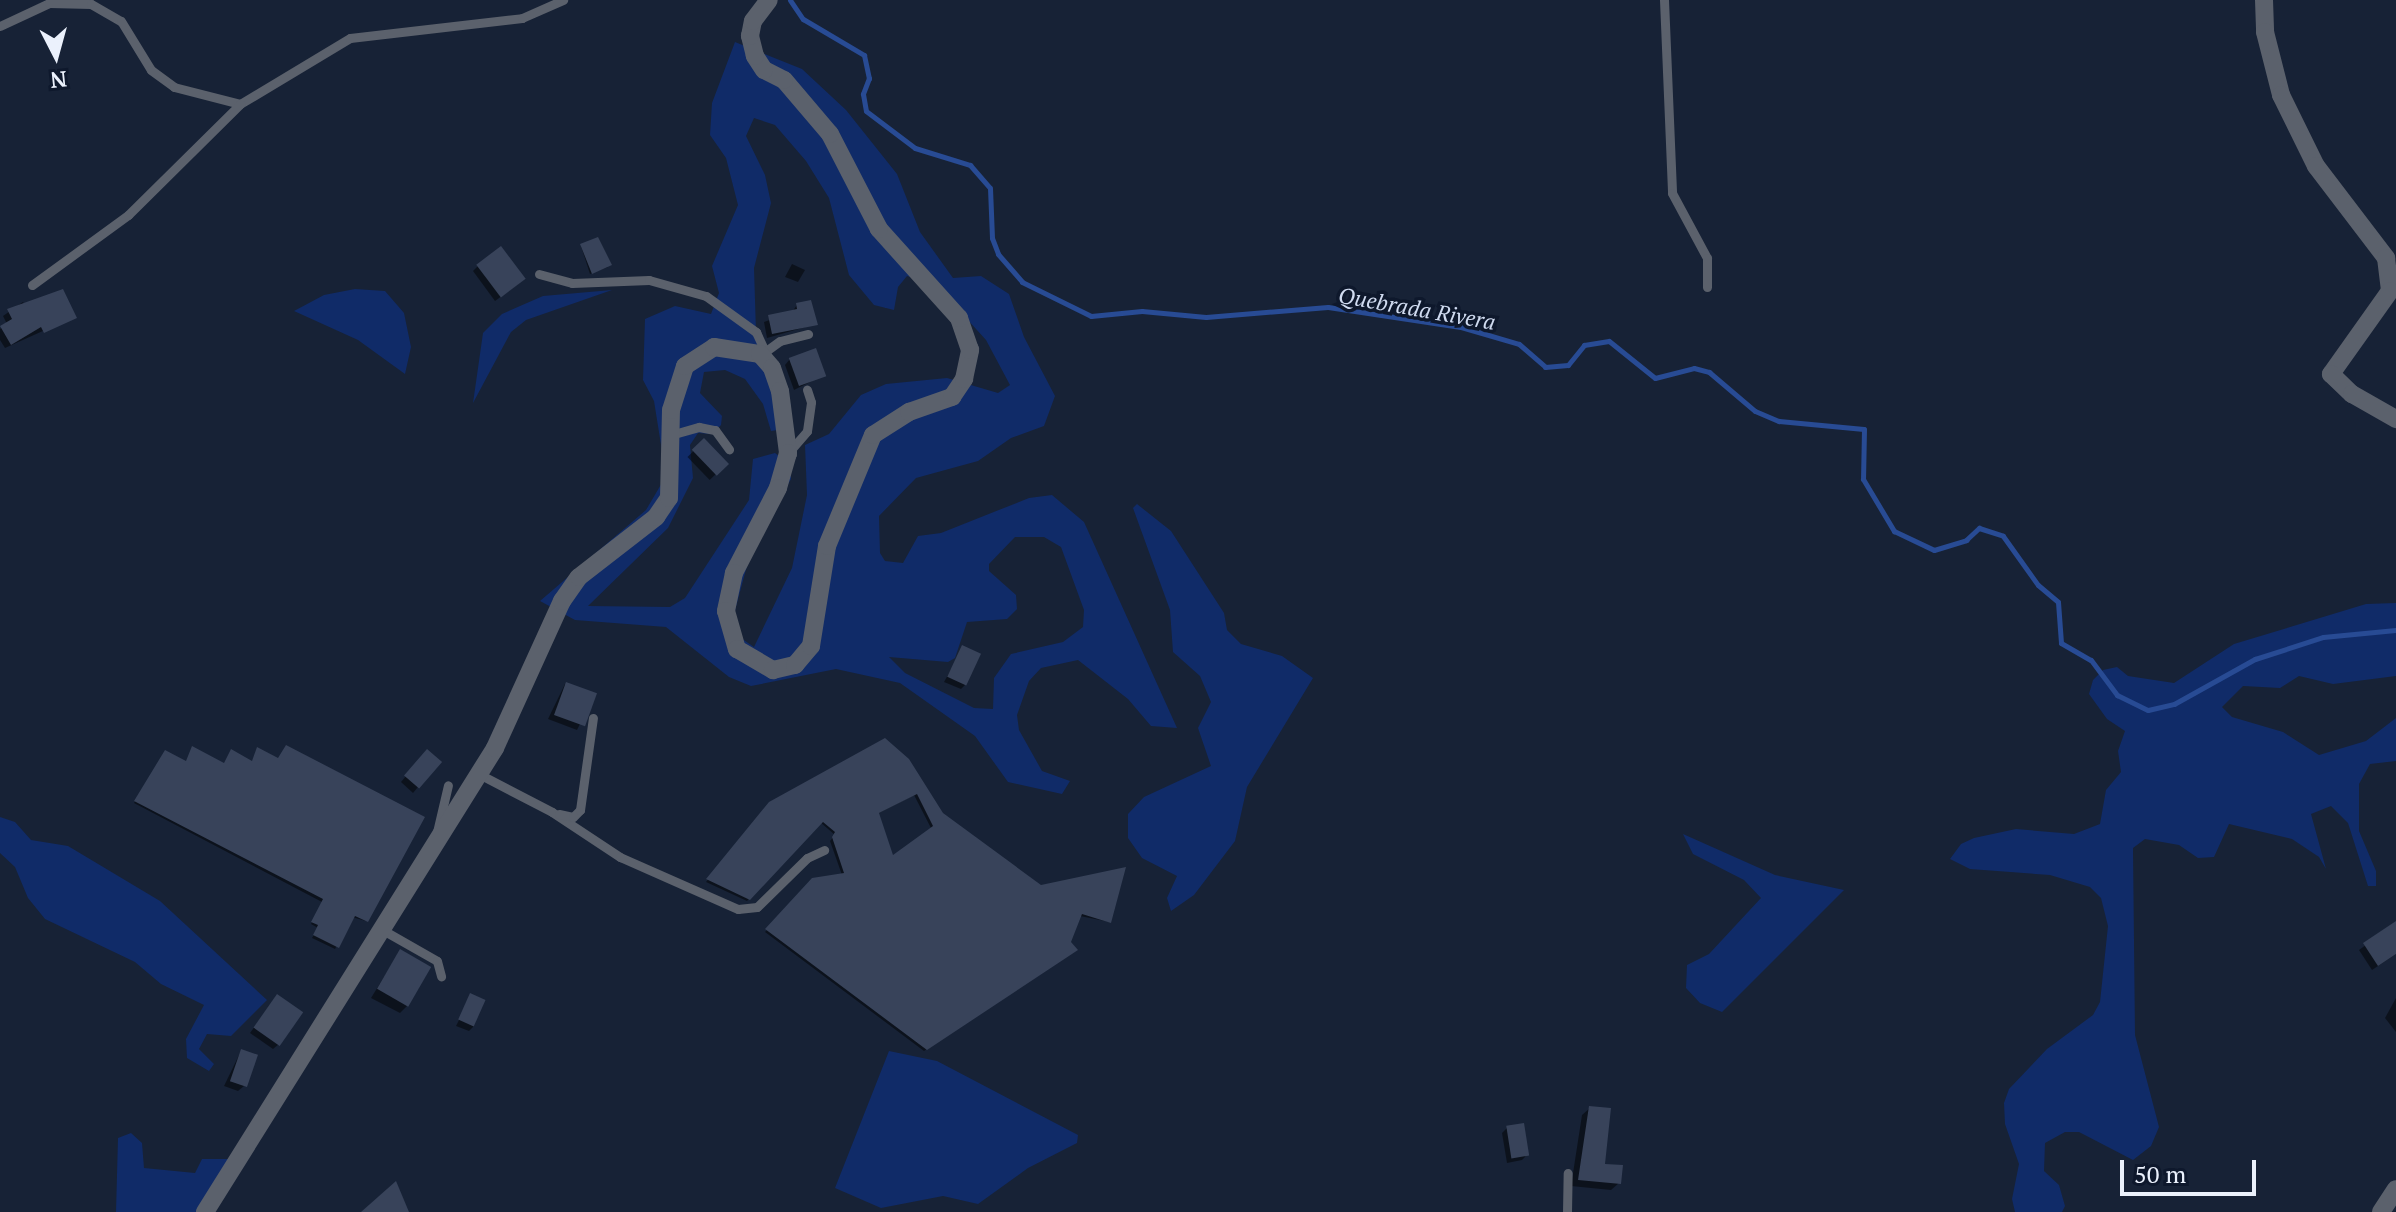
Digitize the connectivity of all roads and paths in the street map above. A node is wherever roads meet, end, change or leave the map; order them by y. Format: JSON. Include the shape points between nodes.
{"nodes":[{"id":1,"x":563,"y":0,"type":"edge"},
{"id":2,"x":769,"y":0,"type":"edge"},
{"id":3,"x":1664,"y":0,"type":"edge"},
{"id":4,"x":2264,"y":0,"type":"edge"},
{"id":5,"x":0,"y":26,"type":"edge"},
{"id":6,"x":240,"y":104,"type":"junction"},
{"id":7,"x":539,"y":274,"type":"dead end"},
{"id":8,"x":32,"y":285,"type":"dead end"},
{"id":9,"x":1707,"y":287,"type":"dead end"},
{"id":10,"x":808,"y":334,"type":"dead end"},
{"id":11,"x":769,"y":360,"type":"junction"},
{"id":12,"x":807,"y":390,"type":"dead end"},
{"id":13,"x":2396,"y":419,"type":"edge"},
{"id":14,"x":674,"y":434,"type":"junction"},
{"id":15,"x":729,"y":449,"type":"dead end"},
{"id":16,"x":788,"y":453,"type":"junction"},
{"id":17,"x":593,"y":718,"type":"dead end"},
{"id":18,"x":479,"y":774,"type":"junction"},
{"id":19,"x":448,"y":785,"type":"dead end"},
{"id":20,"x":552,"y":812,"type":"junction"},
{"id":21,"x":437,"y":839,"type":"junction"},
{"id":22,"x":824,"y":850,"type":"dead end"},
{"id":23,"x":381,"y":929,"type":"junction"},
{"id":24,"x":441,"y":976,"type":"dead end"},
{"id":25,"x":1568,"y":1173,"type":"dead end"},
{"id":26,"x":2396,"y":1189,"type":"edge"},
{"id":27,"x":205,"y":1212,"type":"edge"},
{"id":28,"x":1567,"y":1212,"type":"edge"},
{"id":29,"x":2381,"y":1212,"type":"edge"}],
"edges":[{"from":1,"to":6,"type":"lane","via":[[522,18],[350,38]]},
{"from":2,"to":16,"type":"street","via":[[753,21],[755,56],[764,70],[784,80],[830,134],[879,229],[959,318],[970,350],[964,379],[952,397],[885,425],[863,450],[827,546],[811,646],[795,665],[773,670],[737,649],[726,611],[734,573],[778,488]]},
{"from":3,"to":9,"type":"lane","via":[[1672,193],[1707,258]]},
{"from":4,"to":13,"type":"street","via":[[2265,32],[2281,95],[2316,166],[2386,258],[2390,291],[2331,374],[2352,394]]},
{"from":5,"to":6,"type":"lane","via":[[49,3],[91,4],[129,30],[162,80],[200,98]]},
{"from":6,"to":8,"type":"lane","via":[[128,215]]},
{"from":7,"to":11,"type":"lane","via":[[572,283],[649,280],[706,296],[756,332]]},
{"from":10,"to":11,"type":"lane","via":[[780,341]]},
{"from":11,"to":14,"type":"street","via":[[736,348],[714,347],[697,354],[676,386]]},
{"from":11,"to":16,"type":"street"},
{"from":12,"to":16,"type":"lane","via":[[807,431]]},
{"from":14,"to":15,"type":"lane","via":[[699,427],[715,430]]},
{"from":14,"to":18,"type":"street","via":[[669,498],[656,517],[607,551],[562,601],[511,718]]},
{"from":17,"to":20,"type":"lane","via":[[580,810],[573,817]]},
{"from":18,"to":20,"type":"lane"},
{"from":18,"to":21,"type":"street"},
{"from":19,"to":21,"type":"lane"},
{"from":20,"to":22,"type":"lane","via":[[620,857],[749,910],[807,858]]},
{"from":21,"to":23,"type":"street"},
{"from":23,"to":24,"type":"lane","via":[[437,961]]},
{"from":23,"to":27,"type":"street"},
{"from":25,"to":28,"type":"lane"},
{"from":26,"to":29,"type":"street"}]}
